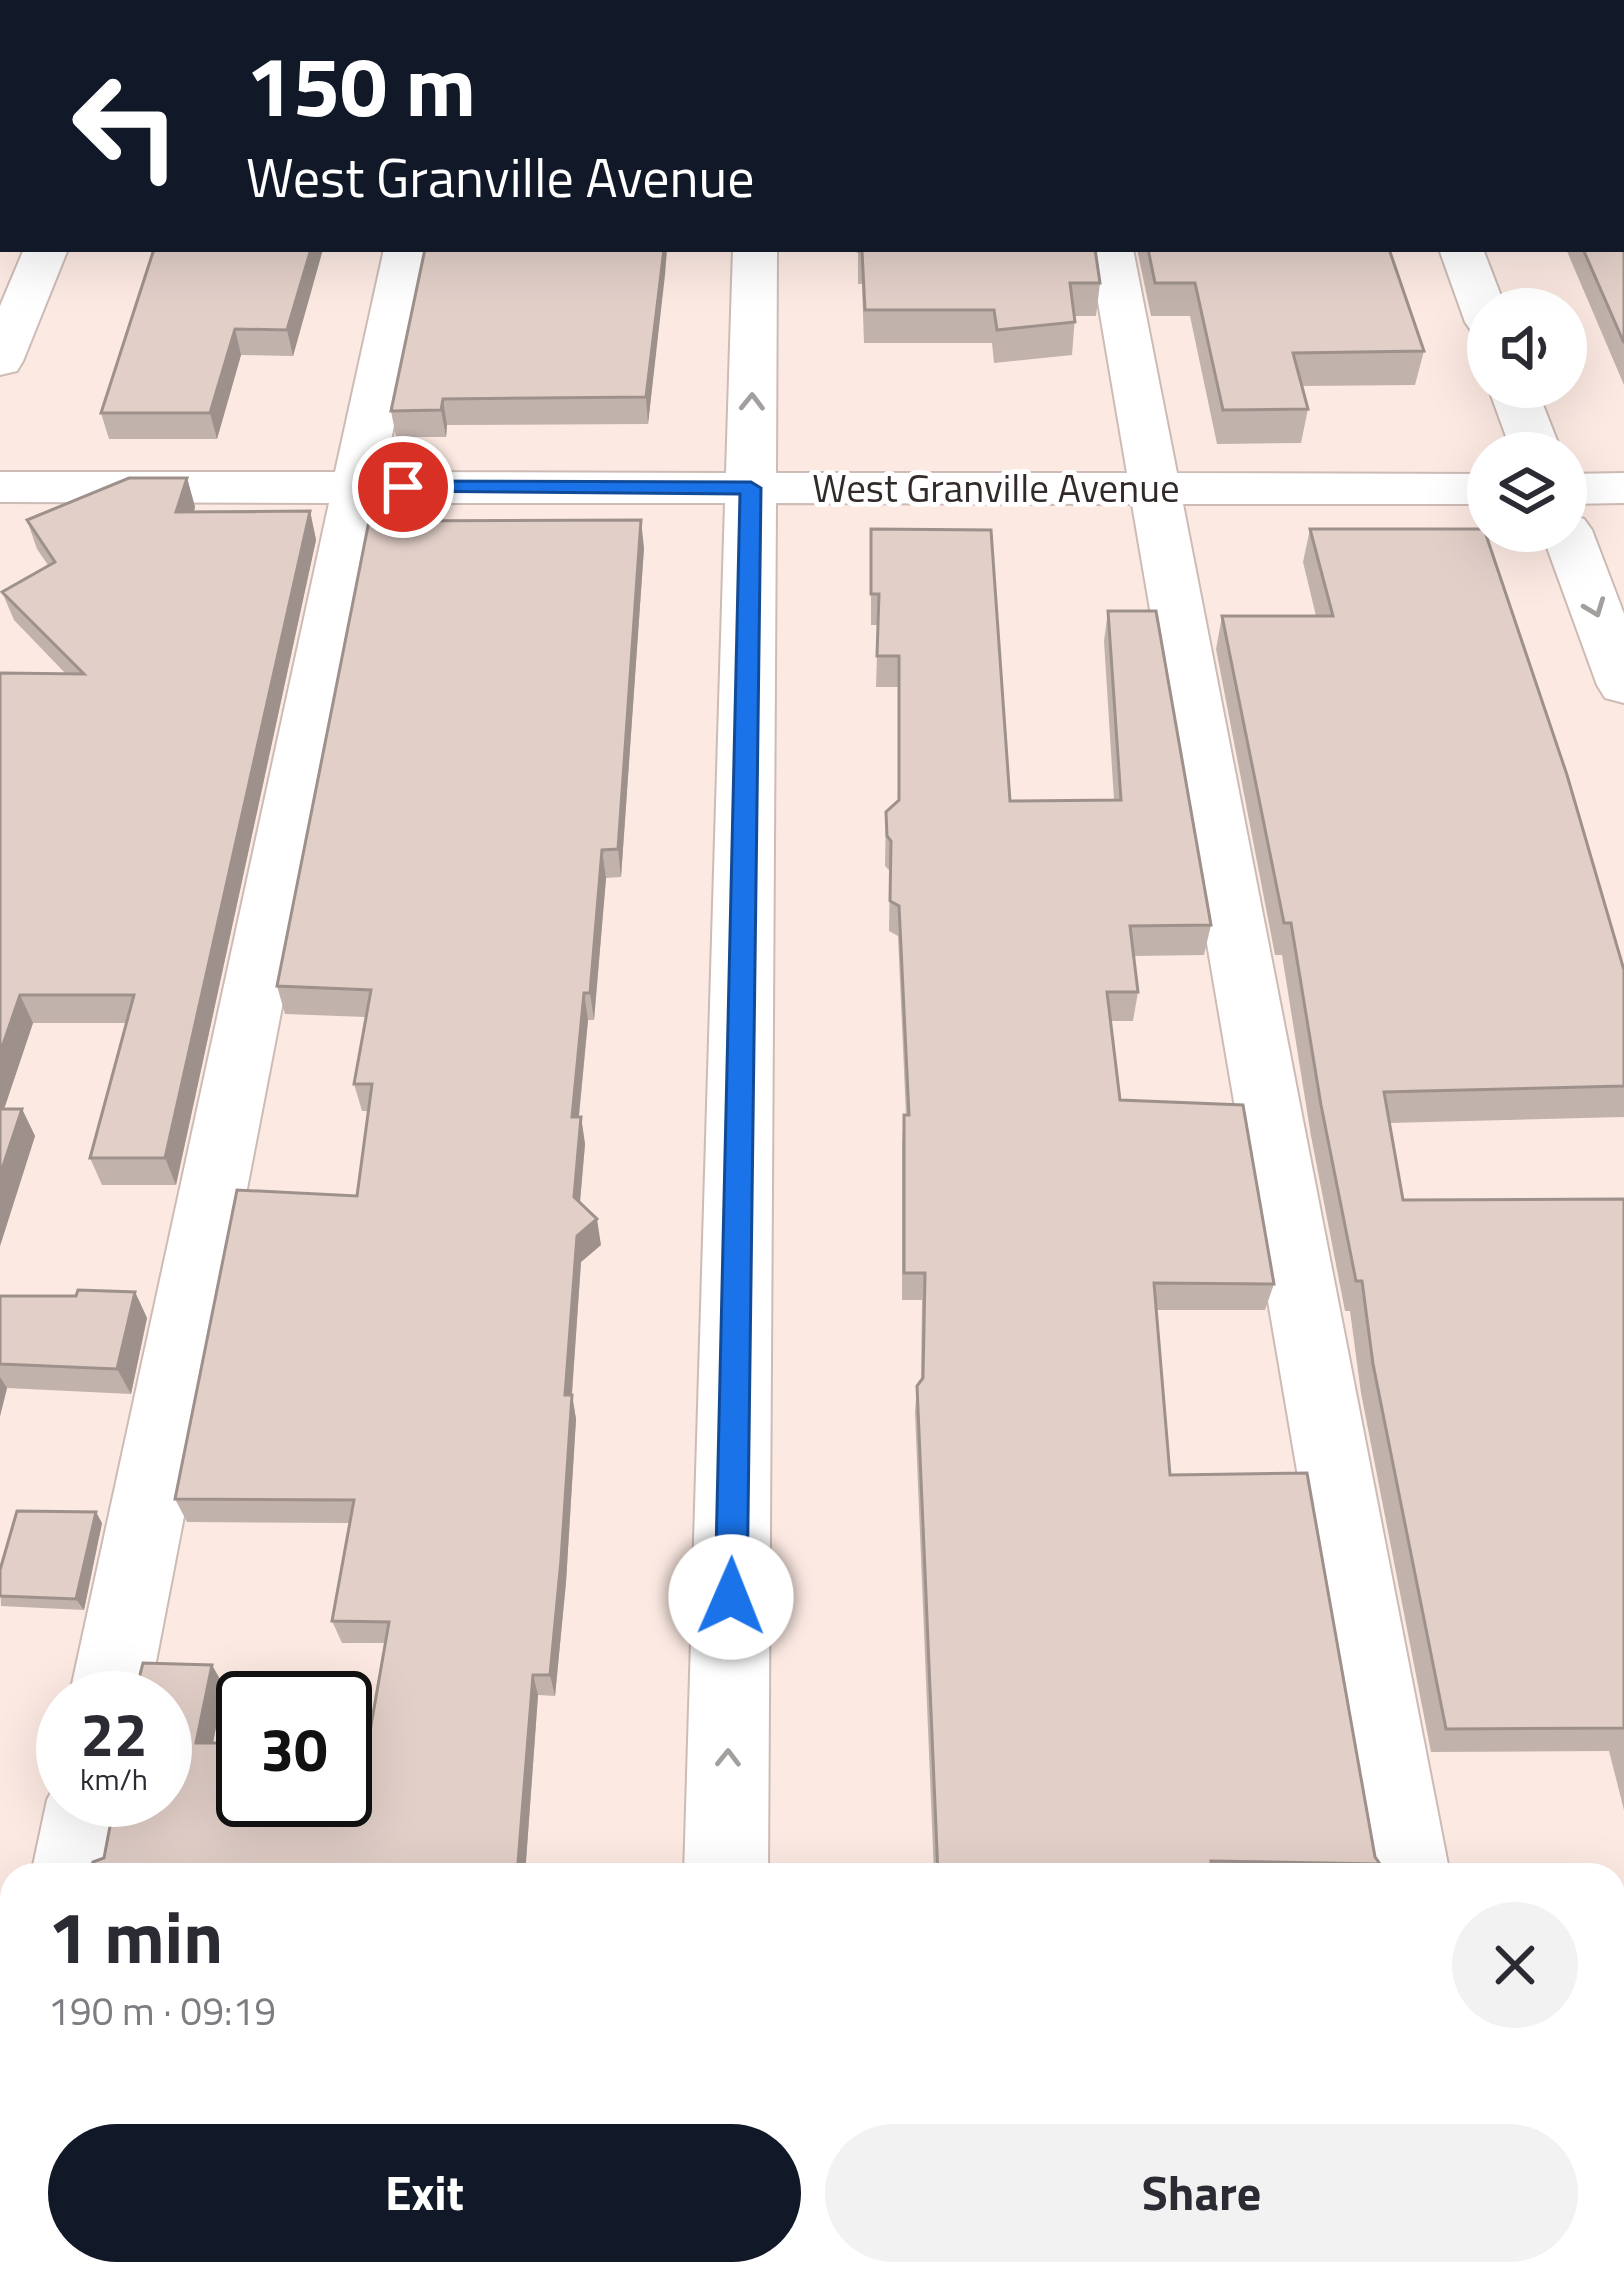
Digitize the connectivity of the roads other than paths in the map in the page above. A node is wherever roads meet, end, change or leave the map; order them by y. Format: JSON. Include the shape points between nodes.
{"nodes":[{"id":1,"x":45,"y":252,"type":"edge"},
{"id":2,"x":405,"y":252,"type":"edge"},
{"id":3,"x":755,"y":252,"type":"edge"},
{"id":4,"x":1112,"y":252,"type":"edge"},
{"id":5,"x":1462,"y":252,"type":"edge"},
{"id":6,"x":1475,"y":288,"type":"edge"},
{"id":7,"x":0,"y":361,"type":"edge"},
{"id":8,"x":0,"y":487,"type":"edge"},
{"id":9,"x":356,"y":487,"type":"junction"},
{"id":10,"x":751,"y":488,"type":"junction"},
{"id":11,"x":1155,"y":488,"type":"junction"},
{"id":12,"x":1624,"y":488,"type":"edge"},
{"id":13,"x":1467,"y":489,"type":"edge"},
{"id":14,"x":1587,"y":489,"type":"edge"},
{"id":15,"x":1574,"y":552,"type":"edge"},
{"id":16,"x":1624,"y":685,"type":"edge"},
{"id":17,"x":115,"y":1671,"type":"edge"},
{"id":18,"x":83,"y":1827,"type":"edge"},
{"id":19,"x":75,"y":1863,"type":"edge"},
{"id":20,"x":726,"y":1863,"type":"edge"},
{"id":21,"x":1406,"y":1863,"type":"edge"}],
"edges":[{"from":1,"to":7,"type":"street"},
{"from":2,"to":9,"type":"street"},
{"from":10,"to":3,"type":"street","one_way":true},
{"from":4,"to":11,"type":"street"},
{"from":5,"to":6,"type":"street"},
{"from":8,"to":9,"type":"street","name":"West Granville Avenue"},
{"from":9,"to":10,"type":"street","name":"West Granville Avenue"},
{"from":9,"to":17,"type":"street"},
{"from":10,"to":11,"type":"street","name":"West Granville Avenue"},
{"from":20,"to":10,"type":"street","one_way":true},
{"from":11,"to":13,"type":"street","name":"West Granville Avenue"},
{"from":11,"to":21,"type":"street"},
{"from":12,"to":14,"type":"street"},
{"from":15,"to":16,"type":"street","one_way":true},
{"from":18,"to":19,"type":"street"}]}
